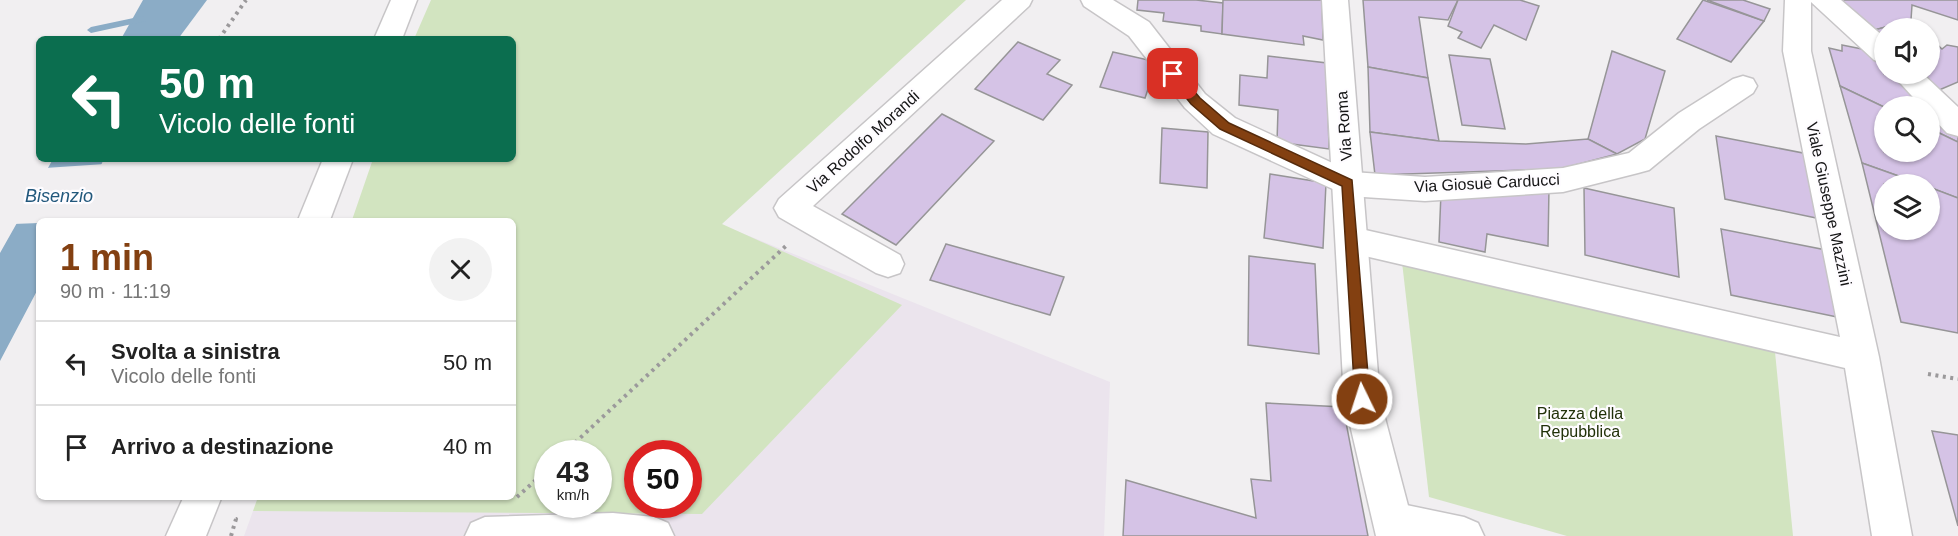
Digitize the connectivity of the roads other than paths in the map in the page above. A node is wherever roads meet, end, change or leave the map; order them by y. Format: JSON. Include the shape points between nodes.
{"nodes":[{"id":1,"x":404,"y":0,"type":"edge"},
{"id":2,"x":1019,"y":0,"type":"edge"},
{"id":3,"x":1094,"y":0,"type":"edge"},
{"id":4,"x":1335,"y":0,"type":"edge"},
{"id":5,"x":1798,"y":0,"type":"edge"},
{"id":6,"x":1824,"y":0,"type":"edge"},
{"id":7,"x":389,"y":36,"type":"edge"},
{"id":8,"x":1874,"y":44,"type":"edge"},
{"id":9,"x":1916,"y":84,"type":"edge"},
{"id":10,"x":1743,"y":86,"type":"dead end"},
{"id":11,"x":1958,"y":125,"type":"edge"},
{"id":12,"x":338,"y":162,"type":"edge"},
{"id":13,"x":1348,"y":183,"type":"junction"},
{"id":14,"x":315,"y":218,"type":"edge"},
{"id":15,"x":1352,"y":240,"type":"junction"},
{"id":16,"x":888,"y":264,"type":"dead end"},
{"id":17,"x":1861,"y":357,"type":"junction"},
{"id":18,"x":200,"y":500,"type":"edge"},
{"id":19,"x":1394,"y":528,"type":"edge"},
{"id":20,"x":186,"y":536,"type":"edge"},
{"id":21,"x":485,"y":536,"type":"edge"},
{"id":22,"x":654,"y":536,"type":"edge"},
{"id":23,"x":1464,"y":536,"type":"edge"},
{"id":24,"x":1892,"y":536,"type":"edge"}],
"edges":[{"from":1,"to":7,"type":"street"},
{"from":2,"to":16,"type":"street","name":"Via Rodolfo Morandi","via":[[790,208]]},
{"from":3,"to":13,"type":"street","via":[[1139,29],[1195,101],[1224,126]]},
{"from":4,"to":13,"type":"street","name":"Via Roma"},
{"from":5,"to":17,"type":"street","name":"Viale Giuseppe Mazzini","via":[[1797,51]]},
{"from":6,"to":8,"type":"street"},
{"from":9,"to":11,"type":"street"},
{"from":10,"to":13,"type":"street","name":"Via Giosuè Carducci","via":[[1689,121],[1638,162],[1563,180],[1425,189]]},
{"from":12,"to":14,"type":"street"},
{"from":13,"to":15,"type":"street","name":"Via Roma"},
{"from":15,"to":17,"type":"street"},
{"from":15,"to":19,"type":"street","name":"Via Roma","via":[[1362,399]]},
{"from":17,"to":24,"type":"street"},
{"from":18,"to":20,"type":"street"},
{"from":19,"to":23,"type":"street"},
{"from":21,"to":22,"type":"street","via":[[613,532]]}]}
